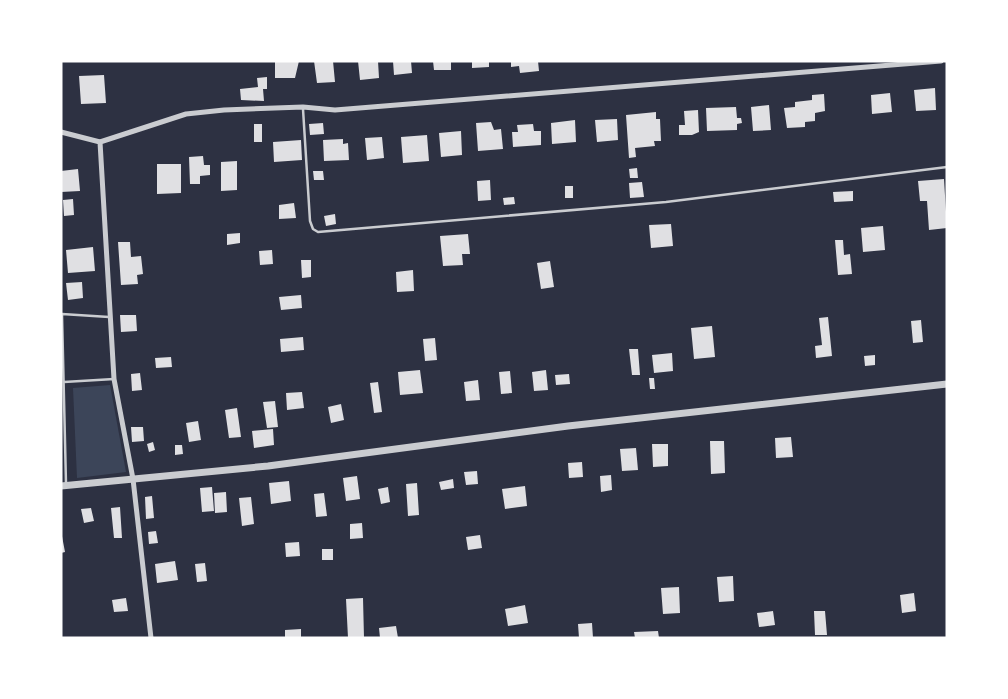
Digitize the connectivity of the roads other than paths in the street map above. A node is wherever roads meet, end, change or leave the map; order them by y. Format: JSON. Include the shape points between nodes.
{"nodes":[{"id":1,"x":941,"y":61,"type":"edge"},
{"id":2,"x":303,"y":107,"type":"junction"},
{"id":3,"x":61,"y":132,"type":"edge"},
{"id":4,"x":100,"y":142,"type":"junction"},
{"id":5,"x":947,"y":167,"type":"edge"},
{"id":6,"x":111,"y":317,"type":"junction"},
{"id":7,"x":114,"y":380,"type":"junction"},
{"id":8,"x":64,"y":382,"type":"junction"},
{"id":9,"x":947,"y":384,"type":"edge"},
{"id":10,"x":133,"y":479,"type":"junction"},
{"id":11,"x":64,"y":486,"type":"edge"},
{"id":12,"x":151,"y":638,"type":"edge"}],
"edges":[{"from":1,"to":2,"type":"street","via":[[335,110]]},
{"from":2,"to":4,"type":"street","via":[[186,114]]},
{"from":2,"to":5,"type":"lane","via":[[310,221],[318,232],[666,202]]},
{"from":3,"to":4,"type":"street"},
{"from":4,"to":6,"type":"street"},
{"from":6,"to":7,"type":"street"},
{"from":6,"to":8,"type":"lane","via":[[62,314]]},
{"from":7,"to":8,"type":"lane"},
{"from":7,"to":10,"type":"street"},
{"from":8,"to":11,"type":"lane"},
{"from":9,"to":10,"type":"street","via":[[568,426],[268,466]]},
{"from":10,"to":11,"type":"street"},
{"from":10,"to":12,"type":"street"}]}
